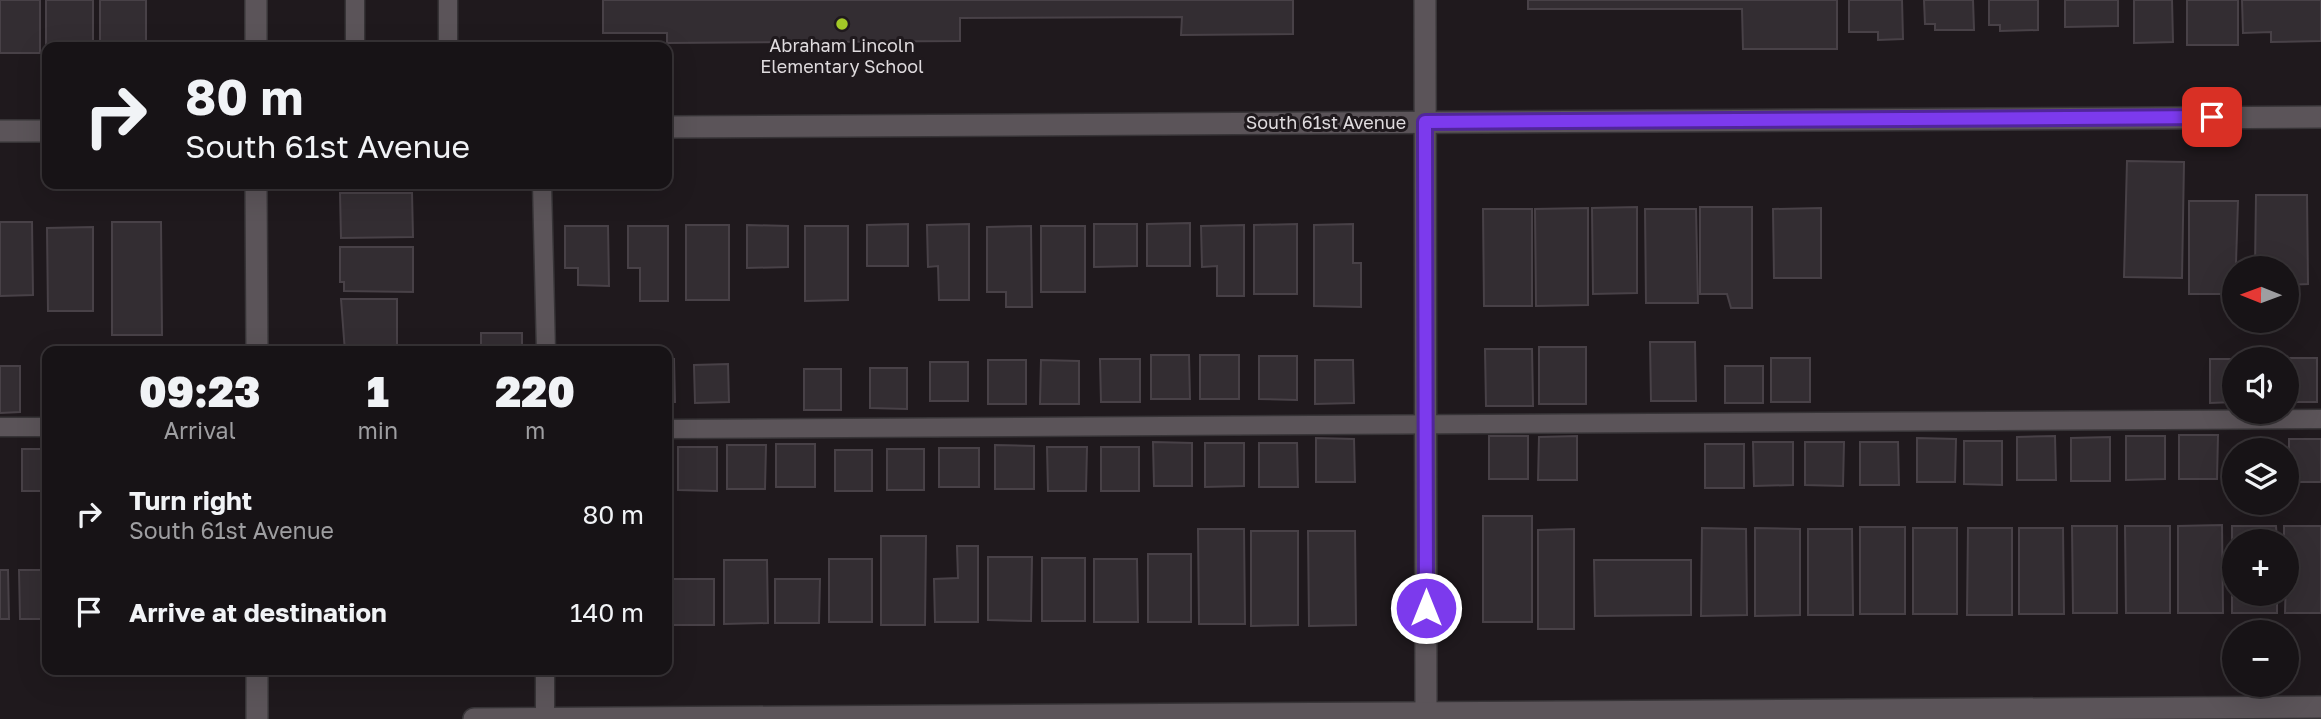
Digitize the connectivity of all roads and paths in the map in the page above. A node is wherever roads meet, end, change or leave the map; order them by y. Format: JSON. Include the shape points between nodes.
{"nodes":[{"id":1,"x":256,"y":0,"type":"edge"},
{"id":2,"x":355,"y":0,"type":"edge"},
{"id":3,"x":448,"y":0,"type":"edge"},
{"id":4,"x":1425,"y":0,"type":"edge"},
{"id":5,"x":256,"y":42,"type":"edge"},
{"id":6,"x":355,"y":42,"type":"edge"},
{"id":7,"x":448,"y":42,"type":"edge"},
{"id":8,"x":2321,"y":117,"type":"edge"},
{"id":9,"x":1425,"y":122,"type":"junction"},
{"id":10,"x":672,"y":127,"type":"edge"},
{"id":11,"x":0,"y":131,"type":"edge"},
{"id":12,"x":42,"y":131,"type":"edge"},
{"id":13,"x":256,"y":189,"type":"edge"},
{"id":14,"x":542,"y":189,"type":"edge"},
{"id":15,"x":257,"y":346,"type":"edge"},
{"id":16,"x":545,"y":346,"type":"edge"},
{"id":17,"x":2321,"y":419,"type":"edge"},
{"id":18,"x":1426,"y":424,"type":"junction"},
{"id":19,"x":0,"y":427,"type":"edge"},
{"id":20,"x":42,"y":427,"type":"edge"},
{"id":21,"x":672,"y":429,"type":"edge"},
{"id":22,"x":257,"y":675,"type":"edge"},
{"id":23,"x":545,"y":675,"type":"edge"},
{"id":24,"x":2321,"y":707,"type":"edge"},
{"id":25,"x":1426,"y":716,"type":"edge"},
{"id":26,"x":257,"y":719,"type":"edge"},
{"id":27,"x":474,"y":719,"type":"edge"},
{"id":28,"x":545,"y":719,"type":"edge"}],
"edges":[{"from":1,"to":5,"type":"street"},
{"from":2,"to":6,"type":"lane"},
{"from":3,"to":7,"type":"lane"},
{"from":4,"to":9,"type":"street"},
{"from":8,"to":9,"type":"street","name":"South 61st Avenue"},
{"from":9,"to":10,"type":"street","name":"South 61st Avenue"},
{"from":9,"to":18,"type":"street"},
{"from":11,"to":12,"type":"street"},
{"from":13,"to":15,"type":"street"},
{"from":14,"to":16,"type":"lane"},
{"from":17,"to":18,"type":"lane"},
{"from":18,"to":21,"type":"lane"},
{"from":18,"to":25,"type":"street"},
{"from":19,"to":20,"type":"lane"},
{"from":22,"to":26,"type":"street"},
{"from":23,"to":28,"type":"lane"},
{"from":24,"to":25,"type":"street"},
{"from":25,"to":28,"type":"street"},
{"from":27,"to":28,"type":"street"}]}
